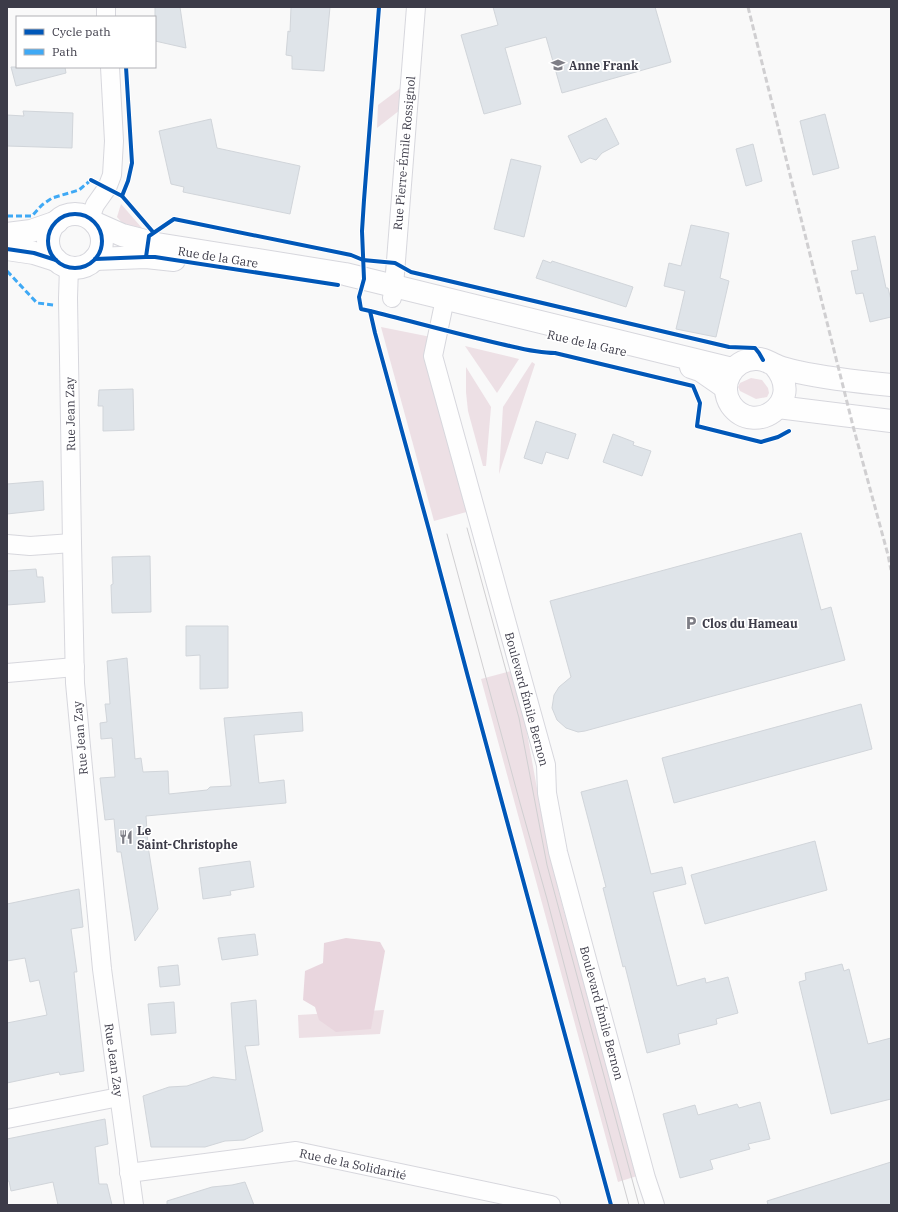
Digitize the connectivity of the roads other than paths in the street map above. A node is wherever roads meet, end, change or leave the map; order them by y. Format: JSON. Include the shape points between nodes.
{"nodes":[{"id":1,"x":416,"y":7,"type":"edge"},
{"id":2,"x":110,"y":68,"type":"edge"},
{"id":3,"x":92,"y":221,"type":"junction"},
{"id":4,"x":56,"y":222,"type":"junction"},
{"id":5,"x":7,"y":234,"type":"edge"},
{"id":6,"x":7,"y":249,"type":"edge"},
{"id":7,"x":95,"y":260,"type":"junction"},
{"id":8,"x":62,"y":264,"type":"junction"},
{"id":9,"x":393,"y":292,"type":"junction"},
{"id":10,"x":444,"y":304,"type":"junction"},
{"id":11,"x":775,"y":366,"type":"junction"},
{"id":12,"x":729,"y":378,"type":"junction"},
{"id":13,"x":891,"y":385,"type":"edge"},
{"id":14,"x":778,"y":407,"type":"junction"},
{"id":15,"x":891,"y":421,"type":"edge"},
{"id":16,"x":72,"y":543,"type":"junction"},
{"id":17,"x":7,"y":544,"type":"edge"},
{"id":18,"x":75,"y":666,"type":"junction"},
{"id":19,"x":7,"y":673,"type":"edge"},
{"id":20,"x":119,"y":1097,"type":"junction"},
{"id":21,"x":7,"y":1119,"type":"edge"},
{"id":22,"x":129,"y":1173,"type":"junction"},
{"id":23,"x":649,"y":1204,"type":"edge"},
{"id":24,"x":134,"y":1205,"type":"edge"},
{"id":25,"x":551,"y":1205,"type":"edge"}],
"edges":[{"from":1,"to":9,"type":"street","name":"Rue Pierre-Émile Rossignol"},
{"from":2,"to":3,"type":"street","via":[[114,140],[112,175],[107,188],[95,205]]},
{"from":3,"to":4,"type":"street","via":[[81,215],[72,214]]},
{"from":3,"to":7,"type":"street","via":[[100,230],[102,238],[100,253]]},
{"from":3,"to":9,"type":"street","name":"Rue de la Gare","via":[[122,235],[157,244],[345,274]]},
{"from":4,"to":5,"type":"street","via":[[31,231]]},
{"from":4,"to":8,"type":"street","via":[[51,229],[49,245],[51,253]]},
{"from":6,"to":8,"type":"street","via":[[34,253]]},
{"from":7,"to":8,"type":"street","via":[[83,267]]},
{"from":7,"to":9,"type":"street","name":"Rue de la Gare","via":[[146,257]]},
{"from":8,"to":16,"type":"street","name":"Rue Jean Zay","via":[[68,298]]},
{"from":9,"to":10,"type":"street","name":"Rue de la Gare"},
{"from":10,"to":12,"type":"street","name":"Rue de la Gare"},
{"from":10,"to":23,"type":"street","name":"Boulevard Émile Bernon","via":[[433,356],[546,765],[547,793],[558,852]]},
{"from":11,"to":12,"type":"street","via":[[758,358],[748,359],[740,363]]},
{"from":11,"to":13,"type":"street","via":[[819,376]]},
{"from":11,"to":14,"type":"street","via":[[781,373],[785,391]]},
{"from":12,"to":14,"type":"street","via":[[727,397],[738,412],[755,418],[764,416]]},
{"from":14,"to":15,"type":"street"},
{"from":16,"to":17,"type":"street","via":[[30,546]]},
{"from":16,"to":18,"type":"street","name":"Rue Jean Zay"},
{"from":18,"to":19,"type":"street"},
{"from":18,"to":20,"type":"street","name":"Rue Jean Zay","via":[[102,969]]},
{"from":20,"to":21,"type":"street"},
{"from":20,"to":22,"type":"street","name":"Rue Jean Zay"},
{"from":22,"to":24,"type":"street","name":"Rue Jean Zay"},
{"from":22,"to":25,"type":"street","name":"Rue de la Solidarité","via":[[296,1151]]}]}
